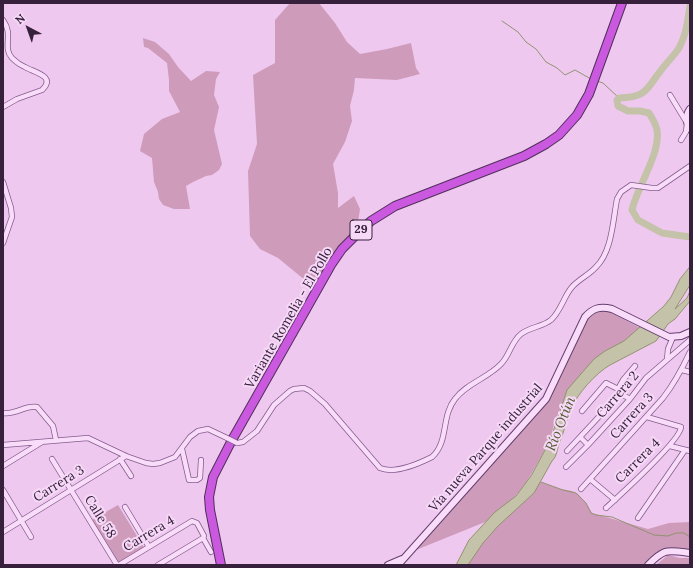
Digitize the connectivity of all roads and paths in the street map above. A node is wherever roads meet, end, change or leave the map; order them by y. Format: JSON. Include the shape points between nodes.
{"nodes":[{"id":1,"x":622,"y":3,"type":"edge"},
{"id":2,"x":3,"y":20,"type":"edge"},
{"id":3,"x":670,"y":95,"type":"dead end"},
{"id":4,"x":3,"y":107,"type":"edge"},
{"id":5,"x":690,"y":109,"type":"edge"},
{"id":6,"x":688,"y":126,"type":"edge"},
{"id":7,"x":681,"y":140,"type":"dead end"},
{"id":8,"x":690,"y":166,"type":"edge"},
{"id":9,"x":3,"y":182,"type":"edge"},
{"id":10,"x":3,"y":243,"type":"edge"},
{"id":11,"x":690,"y":332,"type":"edge"},
{"id":12,"x":671,"y":337,"type":"junction"},
{"id":13,"x":690,"y":340,"type":"edge"},
{"id":14,"x":690,"y":352,"type":"edge"},
{"id":15,"x":667,"y":359,"type":"junction"},
{"id":16,"x":635,"y":366,"type":"dead end"},
{"id":17,"x":682,"y":370,"type":"junction"},
{"id":18,"x":690,"y":372,"type":"edge"},
{"id":19,"x":620,"y":391,"type":"junction"},
{"id":20,"x":630,"y":399,"type":"junction"},
{"id":21,"x":582,"y":411,"type":"dead end"},
{"id":22,"x":3,"y":413,"type":"edge"},
{"id":23,"x":647,"y":417,"type":"junction"},
{"id":24,"x":580,"y":437,"type":"junction"},
{"id":25,"x":56,"y":440,"type":"junction"},
{"id":26,"x":43,"y":442,"type":"junction"},
{"id":27,"x":3,"y":445,"type":"edge"},
{"id":28,"x":588,"y":445,"type":"junction"},
{"id":29,"x":670,"y":446,"type":"junction"},
{"id":30,"x":182,"y":449,"type":"junction"},
{"id":31,"x":567,"y":450,"type":"dead end"},
{"id":32,"x":687,"y":451,"type":"edge"},
{"id":33,"x":126,"y":456,"type":"junction"},
{"id":34,"x":52,"y":459,"type":"dead end"},
{"id":35,"x":120,"y":459,"type":"junction"},
{"id":36,"x":201,"y":460,"type":"dead end"},
{"id":37,"x":3,"y":466,"type":"edge"},
{"id":38,"x":566,"y":467,"type":"dead end"},
{"id":39,"x":131,"y":476,"type":"dead end"},
{"id":40,"x":590,"y":479,"type":"junction"},
{"id":41,"x":581,"y":489,"type":"dead end"},
{"id":42,"x":3,"y":490,"type":"edge"},
{"id":43,"x":71,"y":490,"type":"junction"},
{"id":44,"x":614,"y":500,"type":"junction"},
{"id":45,"x":125,"y":507,"type":"dead end"},
{"id":46,"x":606,"y":508,"type":"dead end"},
{"id":47,"x":638,"y":518,"type":"dead end"},
{"id":48,"x":21,"y":520,"type":"junction"},
{"id":49,"x":3,"y":532,"type":"edge"},
{"id":50,"x":32,"y":537,"type":"dead end"},
{"id":51,"x":203,"y":538,"type":"junction"},
{"id":52,"x":149,"y":547,"type":"junction"},
{"id":53,"x":211,"y":552,"type":"dead end"},
{"id":54,"x":690,"y":553,"type":"edge"},
{"id":55,"x":402,"y":559,"type":"junction"},
{"id":56,"x":118,"y":565,"type":"edge"},
{"id":57,"x":158,"y":565,"type":"edge"},
{"id":58,"x":221,"y":565,"type":"edge"},
{"id":59,"x":388,"y":565,"type":"edge"},
{"id":60,"x":398,"y":565,"type":"edge"},
{"id":61,"x":648,"y":565,"type":"edge"}],
"edges":[{"from":1,"to":58,"type":"highway","name":"Variante Romelia - El Pollo","number":"29","via":[[593,84],[577,115],[559,134],[530,153],[389,210],[361,230],[342,249],[296,326],[213,477],[209,497],[210,510]]},
{"from":2,"to":4,"type":"street","via":[[8,29],[8,52],[26,68],[40,73],[46,82],[42,90]]},
{"from":3,"to":6,"type":"street"},
{"from":5,"to":6,"type":"main road","via":[[687,115]]},
{"from":6,"to":7,"type":"street"},
{"from":8,"to":30,"type":"street","bridge":true,"via":[[658,188],[631,185],[621,192],[617,199],[608,246],[601,262],[572,287],[552,318],[543,325],[520,334],[501,364],[456,397],[447,416],[441,444],[432,457],[394,471],[380,468],[325,404],[310,390],[304,388],[290,391],[270,410],[257,431],[243,442],[237,443],[213,431],[202,430],[194,433]]},
{"from":9,"to":10,"type":"street","via":[[12,217]]},
{"from":11,"to":12,"type":"main road"},
{"from":12,"to":15,"type":"street"},
{"from":12,"to":55,"type":"main road","name":"Vía nueva Parque industrial","via":[[612,309],[603,307],[591,311],[585,317],[546,399]]},
{"from":13,"to":15,"type":"street","name":"Carrera 2"},
{"from":14,"to":17,"type":"street","name":"Carrera 3"},
{"from":15,"to":20,"type":"street","name":"Carrera 2","via":[[646,378]]},
{"from":16,"to":19,"type":"street","via":[[623,380]]},
{"from":17,"to":18,"type":"street"},
{"from":17,"to":23,"type":"street","name":"Carrera 3"},
{"from":19,"to":20,"type":"street"},
{"from":19,"to":21,"type":"street","via":[[606,383]]},
{"from":19,"to":24,"type":"street"},
{"from":20,"to":28,"type":"street","name":"Carrera 2"},
{"from":22,"to":25,"type":"street","via":[[13,413],[30,406],[37,407],[53,426]]},
{"from":23,"to":29,"type":"street","name":"Carrera 4","via":[[681,427],[681,431]]},
{"from":23,"to":40,"type":"street","name":"Carrera 3"},
{"from":24,"to":28,"type":"street"},
{"from":24,"to":31,"type":"street"},
{"from":25,"to":26,"type":"street"},
{"from":25,"to":33,"type":"street","via":[[88,438]]},
{"from":26,"to":27,"type":"street"},
{"from":26,"to":37,"type":"street"},
{"from":28,"to":38,"type":"street","name":"Carrera 2"},
{"from":29,"to":32,"type":"street"},
{"from":29,"to":44,"type":"street","name":"Carrera 4"},
{"from":30,"to":33,"type":"street","via":[[175,457],[153,464]]},
{"from":30,"to":36,"type":"street","via":[[189,480],[200,478]]},
{"from":32,"to":47,"type":"street"},
{"from":33,"to":35,"type":"street","name":"Carrera 3"},
{"from":34,"to":43,"type":"street","name":"Calle 58"},
{"from":35,"to":39,"type":"street"},
{"from":35,"to":43,"type":"street","name":"Carrera 3"},
{"from":40,"to":41,"type":"street","name":"Carrera 3"},
{"from":40,"to":44,"type":"street"},
{"from":42,"to":48,"type":"street"},
{"from":43,"to":48,"type":"street","name":"Carrera 3"},
{"from":43,"to":56,"type":"street","name":"Calle 58"},
{"from":44,"to":46,"type":"street","name":"Carrera 4"},
{"from":45,"to":52,"type":"street"},
{"from":48,"to":49,"type":"street","name":"Carrera 3"},
{"from":48,"to":50,"type":"street"},
{"from":51,"to":52,"type":"street","name":"Carrera 4","via":[[197,523],[192,521]]},
{"from":51,"to":53,"type":"street"},
{"from":51,"to":57,"type":"street"},
{"from":52,"to":56,"type":"street","name":"Carrera 4"},
{"from":54,"to":61,"type":"main road","via":[[670,550]]},
{"from":55,"to":59,"type":"main road","name":"Vía nueva Parque industrial"},
{"from":55,"to":60,"type":"main road","name":"Vía nueva Parque industrial"}]}
